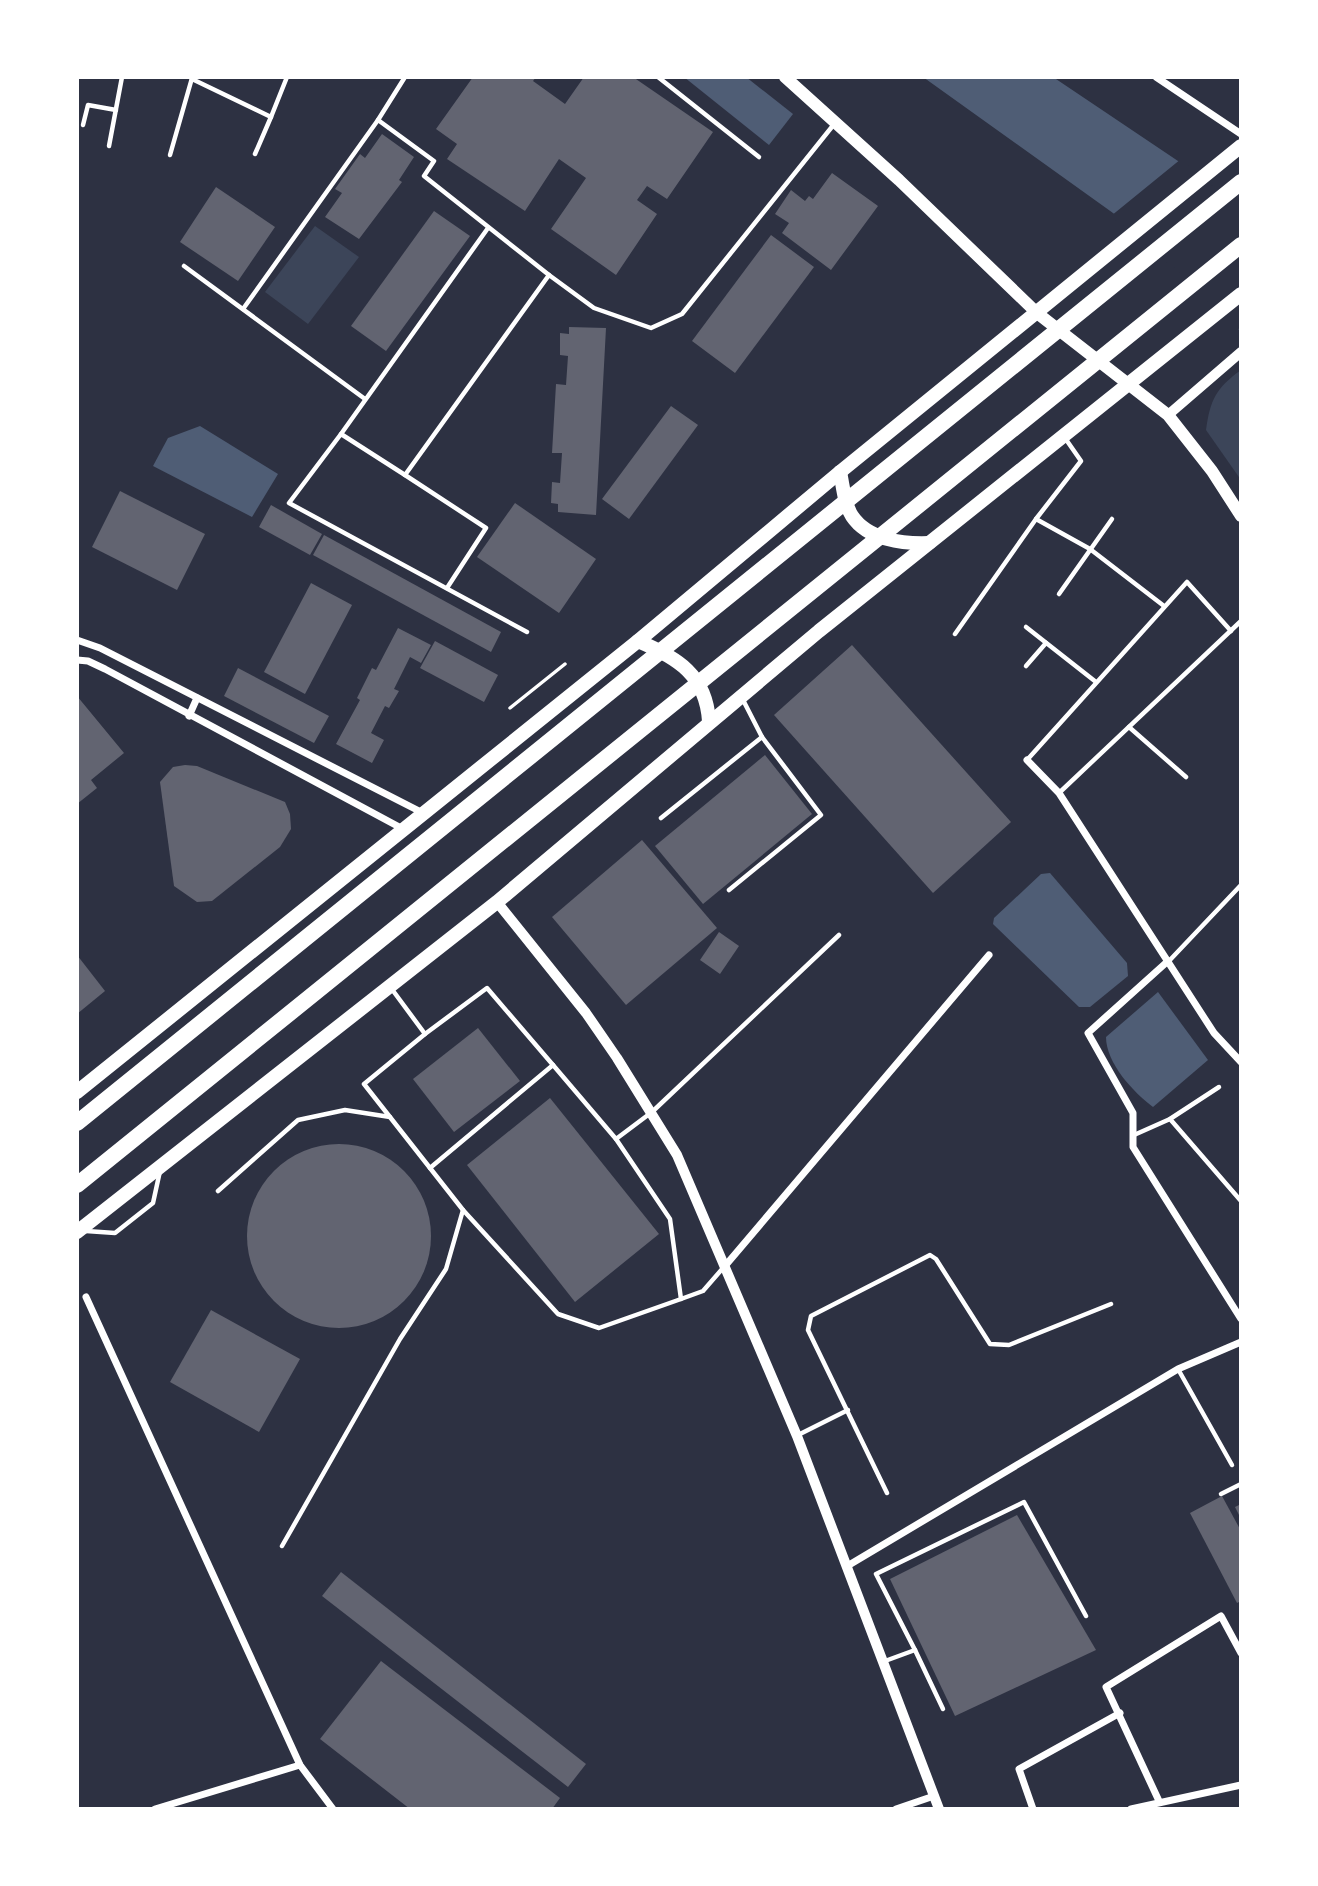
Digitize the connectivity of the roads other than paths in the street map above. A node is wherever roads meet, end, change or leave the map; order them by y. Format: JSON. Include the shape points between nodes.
{"nodes":[{"id":1,"x":121,"y":77,"type":"edge"},
{"id":2,"x":287,"y":77,"type":"edge"},
{"id":3,"x":405,"y":77,"type":"edge"},
{"id":4,"x":658,"y":77,"type":"edge"},
{"id":5,"x":785,"y":77,"type":"edge"},
{"id":6,"x":1156,"y":77,"type":"edge"},
{"id":7,"x":192,"y":78,"type":"edge"},
{"id":8,"x":116,"y":110,"type":"junction"},
{"id":9,"x":271,"y":117,"type":"junction"},
{"id":10,"x":378,"y":120,"type":"junction"},
{"id":11,"x":835,"y":123,"type":"junction"},
{"id":12,"x":83,"y":125,"type":"dead end"},
{"id":13,"x":1241,"y":134,"type":"edge"},
{"id":14,"x":109,"y":146,"type":"dead end"},
{"id":15,"x":1241,"y":146,"type":"edge"},
{"id":16,"x":255,"y":154,"type":"dead end"},
{"id":17,"x":170,"y":155,"type":"dead end"},
{"id":18,"x":760,"y":157,"type":"dead end"},
{"id":19,"x":1241,"y":183,"type":"edge"},
{"id":20,"x":488,"y":228,"type":"junction"},
{"id":21,"x":1241,"y":245,"type":"edge"},
{"id":22,"x":184,"y":266,"type":"dead end"},
{"id":23,"x":549,"y":275,"type":"junction"},
{"id":24,"x":1241,"y":294,"type":"edge"},
{"id":25,"x":243,"y":309,"type":"junction"},
{"id":26,"x":1037,"y":313,"type":"junction"},
{"id":27,"x":1241,"y":352,"type":"edge"},
{"id":28,"x":1128,"y":384,"type":"junction"},
{"id":29,"x":365,"y":399,"type":"junction"},
{"id":30,"x":1168,"y":415,"type":"junction"},
{"id":31,"x":341,"y":434,"type":"junction"},
{"id":32,"x":1064,"y":437,"type":"junction"},
{"id":33,"x":840,"y":472,"type":"junction"},
{"id":34,"x":405,"y":475,"type":"junction"},
{"id":35,"x":1241,"y":516,"type":"edge"},
{"id":36,"x":1036,"y":519,"type":"junction"},
{"id":37,"x":1112,"y":519,"type":"dead end"},
{"id":38,"x":929,"y":543,"type":"junction"},
{"id":39,"x":1090,"y":549,"type":"junction"},
{"id":40,"x":447,"y":588,"type":"junction"},
{"id":41,"x":1059,"y":594,"type":"dead end"},
{"id":42,"x":1164,"y":606,"type":"junction"},
{"id":43,"x":1241,"y":621,"type":"edge"},
{"id":44,"x":1026,"y":627,"type":"dead end"},
{"id":45,"x":1231,"y":631,"type":"junction"},
{"id":46,"x":527,"y":632,"type":"dead end"},
{"id":47,"x":955,"y":634,"type":"dead end"},
{"id":48,"x":77,"y":640,"type":"edge"},
{"id":49,"x":638,"y":641,"type":"junction"},
{"id":50,"x":1046,"y":643,"type":"junction"},
{"id":51,"x":77,"y":660,"type":"edge"},
{"id":52,"x":1026,"y":666,"type":"dead end"},
{"id":53,"x":1096,"y":682,"type":"junction"},
{"id":54,"x":741,"y":695,"type":"junction"},
{"id":55,"x":197,"y":698,"type":"junction"},
{"id":56,"x":189,"y":716,"type":"junction"},
{"id":57,"x":709,"y":721,"type":"junction"},
{"id":58,"x":1129,"y":727,"type":"junction"},
{"id":59,"x":762,"y":737,"type":"junction"},
{"id":60,"x":1027,"y":760,"type":"joint"},
{"id":61,"x":1186,"y":777,"type":"dead end"},
{"id":62,"x":1059,"y":793,"type":"junction"},
{"id":63,"x":424,"y":814,"type":"junction"},
{"id":64,"x":661,"y":818,"type":"dead end"},
{"id":65,"x":403,"y":829,"type":"junction"},
{"id":66,"x":1241,"y":885,"type":"edge"},
{"id":67,"x":729,"y":890,"type":"dead end"},
{"id":68,"x":497,"y":902,"type":"junction"},
{"id":69,"x":839,"y":935,"type":"dead end"},
{"id":70,"x":989,"y":955,"type":"dead end"},
{"id":71,"x":1168,"y":961,"type":"junction"},
{"id":72,"x":391,"y":987,"type":"junction"},
{"id":73,"x":425,"y":1034,"type":"junction"},
{"id":74,"x":1241,"y":1062,"type":"edge"},
{"id":75,"x":553,"y":1065,"type":"junction"},
{"id":76,"x":1219,"y":1087,"type":"dead end"},
{"id":77,"x":77,"y":1092,"type":"edge"},
{"id":78,"x":652,"y":1112,"type":"junction"},
{"id":79,"x":390,"y":1117,"type":"junction"},
{"id":80,"x":1170,"y":1119,"type":"junction"},
{"id":81,"x":77,"y":1122,"type":"edge"},
{"id":82,"x":1133,"y":1136,"type":"junction"},
{"id":83,"x":616,"y":1139,"type":"junction"},
{"id":84,"x":161,"y":1168,"type":"junction"},
{"id":85,"x":430,"y":1168,"type":"junction"},
{"id":86,"x":77,"y":1185,"type":"edge"},
{"id":87,"x":218,"y":1191,"type":"dead end"},
{"id":88,"x":1241,"y":1201,"type":"edge"},
{"id":89,"x":463,"y":1210,"type":"junction"},
{"id":90,"x":78,"y":1231,"type":"edge"},
{"id":91,"x":725,"y":1266,"type":"junction"},
{"id":92,"x":86,"y":1297,"type":"dead end"},
{"id":93,"x":681,"y":1299,"type":"junction"},
{"id":94,"x":1111,"y":1304,"type":"dead end"},
{"id":95,"x":1241,"y":1319,"type":"edge"},
{"id":96,"x":1241,"y":1342,"type":"edge"},
{"id":97,"x":1178,"y":1369,"type":"junction"},
{"id":98,"x":848,"y":1410,"type":"junction"},
{"id":99,"x":797,"y":1436,"type":"junction"},
{"id":100,"x":1232,"y":1465,"type":"dead end"},
{"id":101,"x":1241,"y":1484,"type":"edge"},
{"id":102,"x":887,"y":1493,"type":"dead end"},
{"id":103,"x":1222,"y":1494,"type":"dead end"},
{"id":104,"x":282,"y":1546,"type":"dead end"},
{"id":105,"x":849,"y":1565,"type":"junction"},
{"id":106,"x":1086,"y":1616,"type":"dead end"},
{"id":107,"x":915,"y":1650,"type":"junction"},
{"id":108,"x":1241,"y":1653,"type":"edge"},
{"id":109,"x":885,"y":1661,"type":"junction"},
{"id":110,"x":943,"y":1709,"type":"dead end"},
{"id":111,"x":1120,"y":1713,"type":"junction"},
{"id":112,"x":300,"y":1765,"type":"junction"},
{"id":113,"x":1241,"y":1785,"type":"edge"},
{"id":114,"x":934,"y":1796,"type":"junction"},
{"id":115,"x":1160,"y":1805,"type":"edge"},
{"id":116,"x":155,"y":1809,"type":"edge"},
{"id":117,"x":333,"y":1809,"type":"edge"},
{"id":118,"x":896,"y":1809,"type":"edge"},
{"id":119,"x":939,"y":1809,"type":"edge"},
{"id":120,"x":1033,"y":1809,"type":"edge"},
{"id":121,"x":1130,"y":1809,"type":"edge"}],
"edges":[{"from":1,"to":8,"type":"lane"},
{"from":2,"to":9,"type":"lane"},
{"from":3,"to":10,"type":"lane"},
{"from":4,"to":18,"type":"lane"},
{"from":5,"to":11,"type":"main road"},
{"from":6,"to":13,"type":"street"},
{"from":7,"to":9,"type":"lane"},
{"from":7,"to":17,"type":"lane"},
{"from":8,"to":12,"type":"lane","via":[[88,105]]},
{"from":8,"to":14,"type":"lane"},
{"from":9,"to":16,"type":"lane"},
{"from":10,"to":20,"type":"lane","via":[[434,161],[424,176]]},
{"from":10,"to":25,"type":"lane"},
{"from":11,"to":23,"type":"lane","via":[[682,314],[651,328],[594,308]]},
{"from":11,"to":26,"type":"main road"},
{"from":15,"to":26,"type":"main road"},
{"from":19,"to":81,"type":"highway"},
{"from":20,"to":23,"type":"lane"},
{"from":20,"to":29,"type":"lane"},
{"from":21,"to":86,"type":"highway"},
{"from":22,"to":25,"type":"lane"},
{"from":23,"to":34,"type":"lane"},
{"from":24,"to":28,"type":"main road"},
{"from":25,"to":29,"type":"lane"},
{"from":26,"to":28,"type":"main road"},
{"from":26,"to":33,"type":"main road"},
{"from":27,"to":30,"type":"street"},
{"from":28,"to":30,"type":"main road"},
{"from":28,"to":32,"type":"main road"},
{"from":29,"to":31,"type":"lane"},
{"from":30,"to":35,"type":"main road"},
{"from":31,"to":34,"type":"lane"},
{"from":31,"to":40,"type":"lane","via":[[289,503]]},
{"from":32,"to":36,"type":"lane","via":[[1082,461]]},
{"from":32,"to":38,"type":"main road"},
{"from":33,"to":38,"type":"main road","via":[[851,515],[860,524],[903,544]]},
{"from":33,"to":49,"type":"main road"},
{"from":34,"to":40,"type":"lane","via":[[486,528]]},
{"from":36,"to":39,"type":"lane"},
{"from":36,"to":47,"type":"lane"},
{"from":37,"to":39,"type":"lane"},
{"from":38,"to":54,"type":"main road"},
{"from":39,"to":41,"type":"lane"},
{"from":39,"to":42,"type":"lane"},
{"from":40,"to":46,"type":"lane"},
{"from":42,"to":45,"type":"lane","via":[[1187,582]]},
{"from":42,"to":53,"type":"lane"},
{"from":43,"to":45,"type":"lane"},
{"from":44,"to":50,"type":"lane"},
{"from":45,"to":58,"type":"lane"},
{"from":48,"to":55,"type":"street"},
{"from":49,"to":57,"type":"main road","via":[[665,652],[693,675],[707,698]]},
{"from":49,"to":63,"type":"main road"},
{"from":50,"to":52,"type":"lane"},
{"from":50,"to":53,"type":"lane"},
{"from":51,"to":56,"type":"street","via":[[105,669]]},
{"from":53,"to":60,"type":"lane"},
{"from":54,"to":57,"type":"main road"},
{"from":54,"to":59,"type":"lane"},
{"from":55,"to":56,"type":"street"},
{"from":55,"to":63,"type":"street"},
{"from":56,"to":65,"type":"street"},
{"from":57,"to":68,"type":"main road"},
{"from":58,"to":61,"type":"lane"},
{"from":58,"to":62,"type":"lane"},
{"from":59,"to":64,"type":"lane"},
{"from":59,"to":67,"type":"lane","via":[[821,815]]},
{"from":60,"to":62,"type":"street"},
{"from":62,"to":71,"type":"street"},
{"from":63,"to":65,"type":"main road"},
{"from":65,"to":77,"type":"main road"},
{"from":66,"to":71,"type":"lane"},
{"from":68,"to":72,"type":"main road"},
{"from":68,"to":78,"type":"street","via":[[586,1013]]},
{"from":69,"to":78,"type":"lane"},
{"from":70,"to":91,"type":"street"},
{"from":71,"to":74,"type":"street","via":[[1214,1033]]},
{"from":71,"to":82,"type":"street","via":[[1088,1033],[1133,1113]]},
{"from":72,"to":73,"type":"lane"},
{"from":72,"to":84,"type":"main road"},
{"from":73,"to":75,"type":"lane","via":[[486,988]]},
{"from":73,"to":79,"type":"lane","via":[[364,1084]]},
{"from":75,"to":83,"type":"lane"},
{"from":75,"to":85,"type":"lane"},
{"from":76,"to":80,"type":"lane"},
{"from":78,"to":83,"type":"lane"},
{"from":78,"to":91,"type":"street","via":[[677,1155]]},
{"from":79,"to":85,"type":"lane"},
{"from":79,"to":87,"type":"lane","via":[[345,1110],[298,1120]]},
{"from":80,"to":82,"type":"lane"},
{"from":80,"to":88,"type":"lane"},
{"from":82,"to":95,"type":"street","via":[[1133,1147]]},
{"from":83,"to":93,"type":"lane","via":[[670,1219]]},
{"from":84,"to":90,"type":"main road"},
{"from":84,"to":90,"type":"lane","via":[[153,1203],[115,1233]]},
{"from":85,"to":89,"type":"lane"},
{"from":89,"to":93,"type":"lane","via":[[558,1314],[599,1328]]},
{"from":89,"to":104,"type":"lane","via":[[446,1269],[400,1339]]},
{"from":91,"to":93,"type":"lane","via":[[703,1291]]},
{"from":91,"to":99,"type":"street"},
{"from":92,"to":112,"type":"street"},
{"from":94,"to":98,"type":"lane","via":[[1009,1345],[990,1344],[930,1255],[807,1322]]},
{"from":96,"to":97,"type":"street"},
{"from":97,"to":100,"type":"lane"},
{"from":97,"to":105,"type":"street"},
{"from":98,"to":99,"type":"lane"},
{"from":98,"to":102,"type":"lane"},
{"from":99,"to":105,"type":"street"},
{"from":101,"to":103,"type":"lane"},
{"from":105,"to":109,"type":"street"},
{"from":106,"to":107,"type":"lane","via":[[1024,1502],[876,1574]]},
{"from":107,"to":109,"type":"lane"},
{"from":107,"to":110,"type":"lane"},
{"from":108,"to":111,"type":"street","via":[[1221,1616],[1107,1687]]},
{"from":109,"to":114,"type":"street"},
{"from":111,"to":115,"type":"street"},
{"from":111,"to":120,"type":"street","via":[[1019,1769]]},
{"from":112,"to":116,"type":"street"},
{"from":112,"to":117,"type":"street"},
{"from":113,"to":115,"type":"street"},
{"from":114,"to":118,"type":"street"},
{"from":114,"to":119,"type":"street"},
{"from":115,"to":121,"type":"street"}]}
